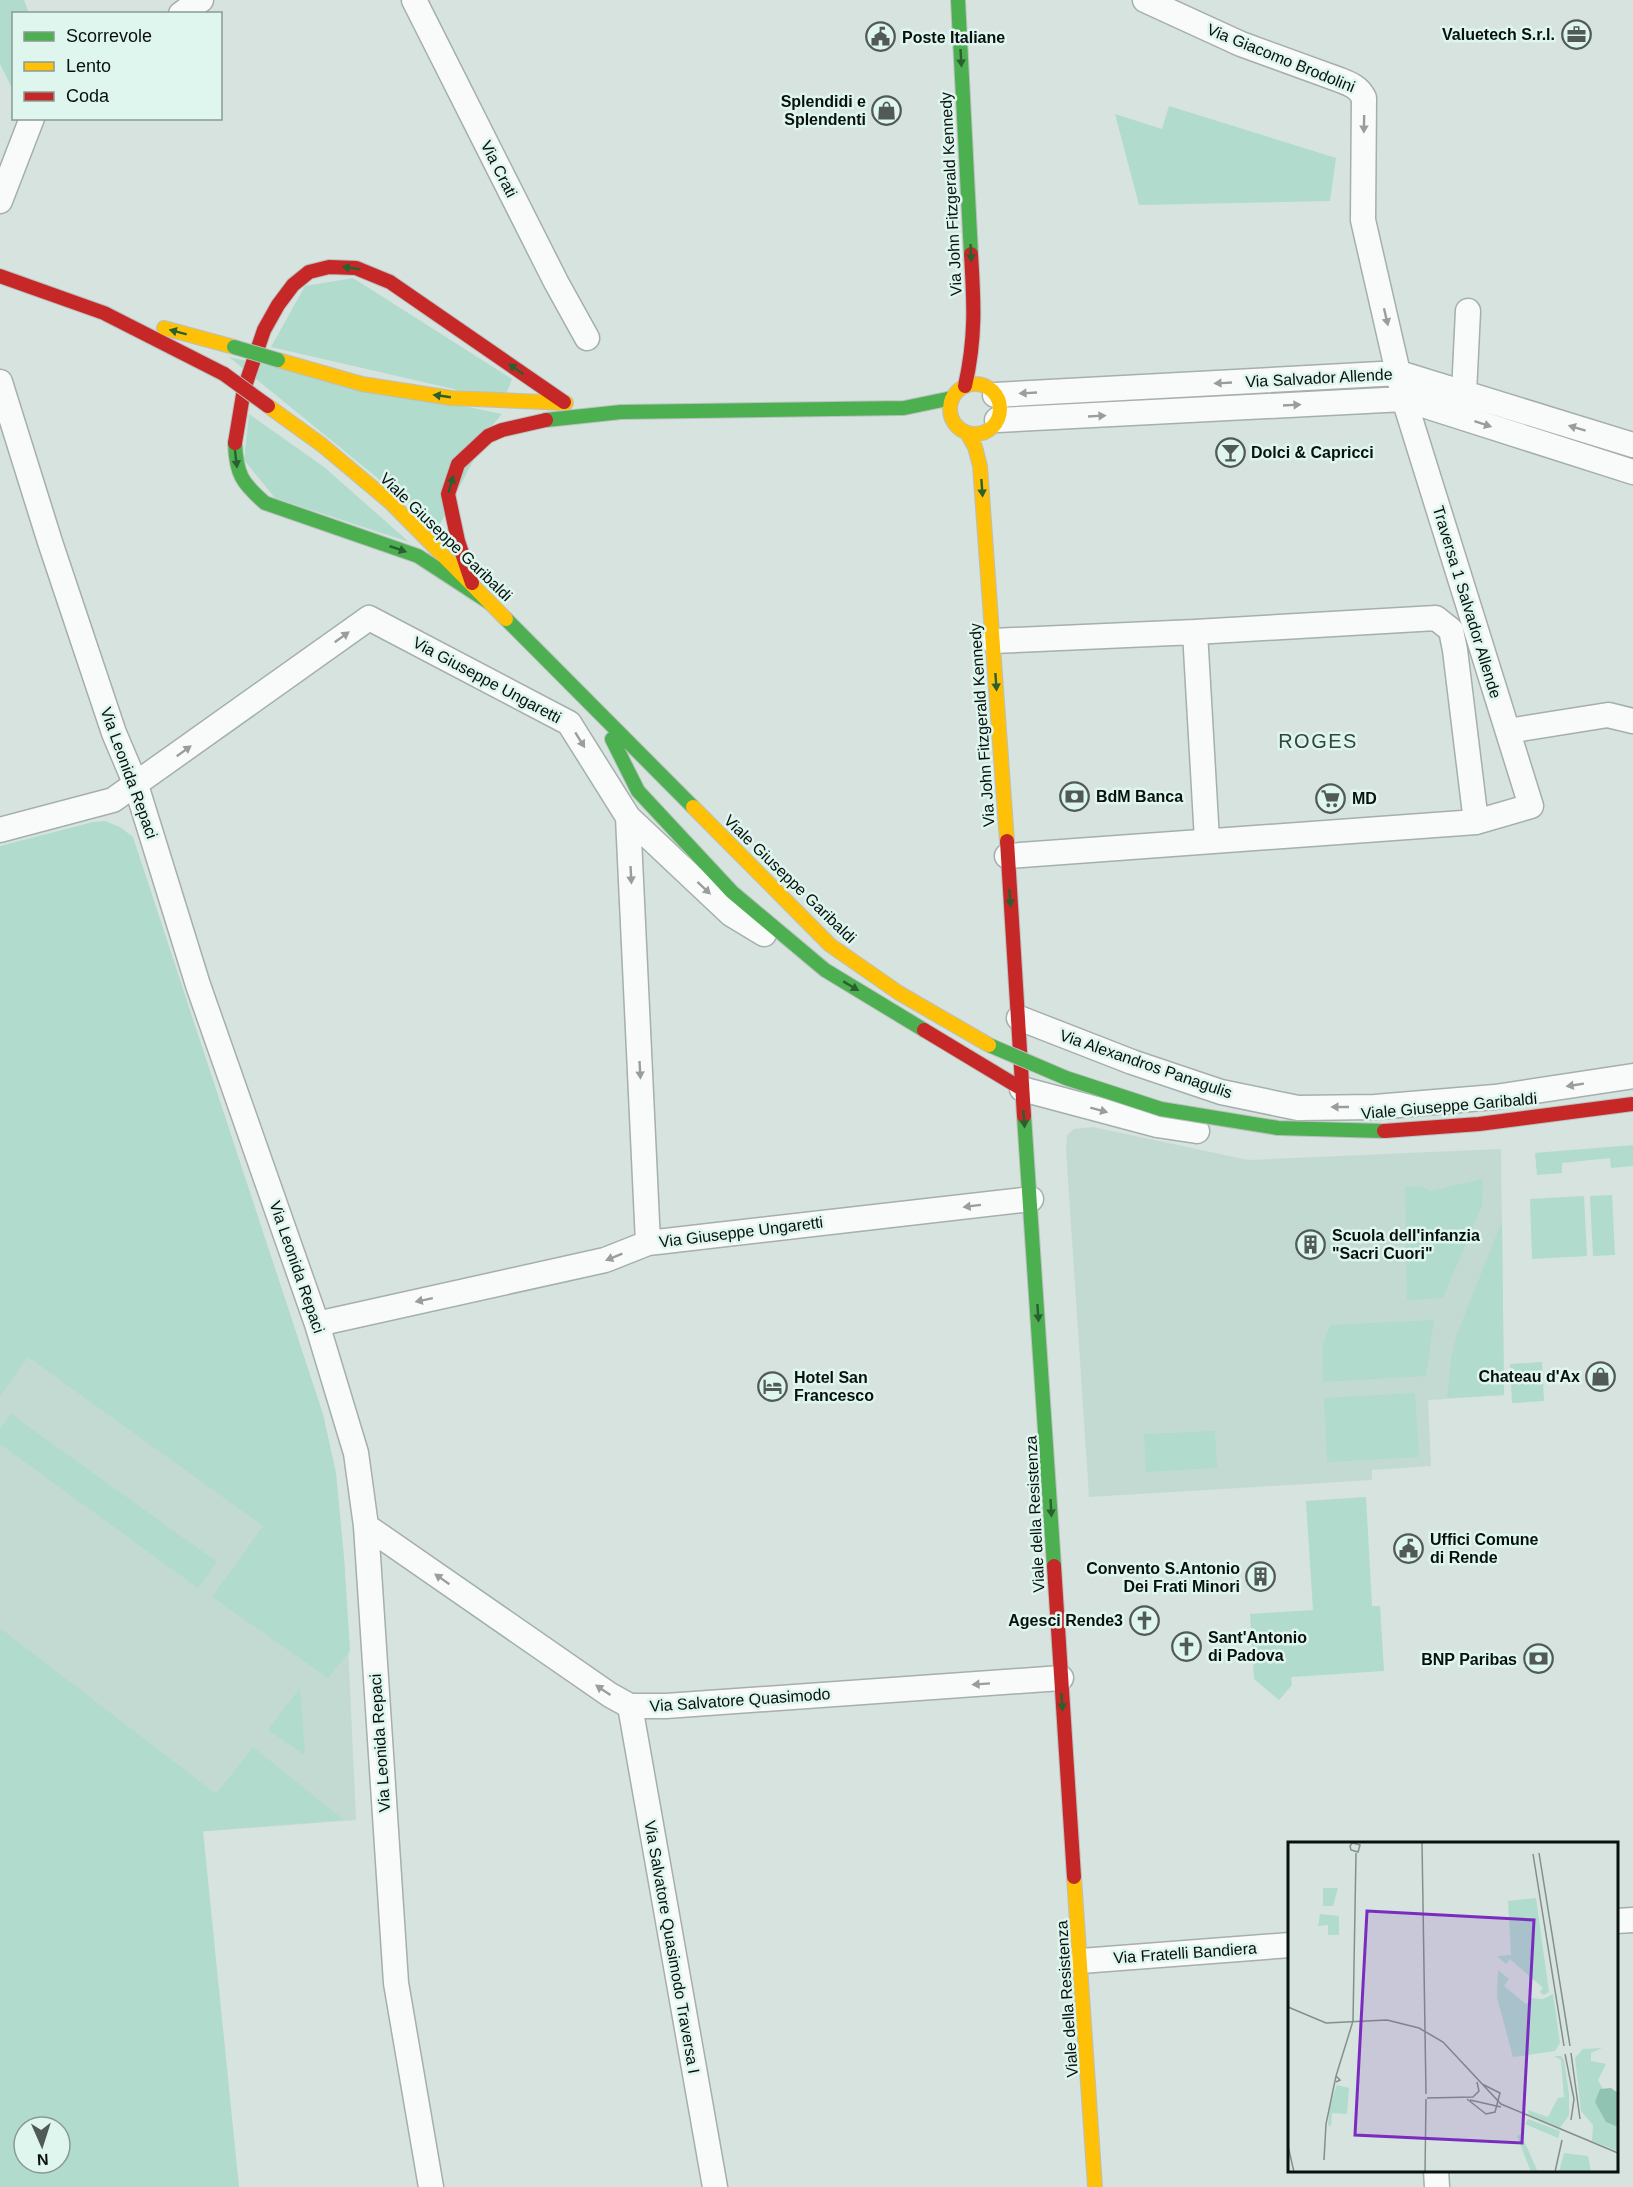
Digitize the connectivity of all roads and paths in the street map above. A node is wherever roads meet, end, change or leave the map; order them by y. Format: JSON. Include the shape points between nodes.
{"nodes":[{"id":1,"x":201,"y":0,"type":"edge"},
{"id":2,"x":414,"y":0,"type":"edge"},
{"id":3,"x":958,"y":0,"type":"edge"},
{"id":4,"x":1145,"y":0,"type":"edge"},
{"id":5,"x":184,"y":12,"type":"edge"},
{"id":6,"x":31,"y":120,"type":"edge"},
{"id":7,"x":0,"y":201,"type":"edge"},
{"id":8,"x":1,"y":276,"type":"edge"},
{"id":9,"x":1468,"y":311,"type":"dead end"},
{"id":10,"x":104,"y":313,"type":"junction"},
{"id":11,"x":586,"y":338,"type":"dead end"},
{"id":12,"x":1399,"y":373,"type":"junction"},
{"id":13,"x":0,"y":382,"type":"edge"},
{"id":14,"x":964,"y":386,"type":"junction"},
{"id":15,"x":1464,"y":393,"type":"junction"},
{"id":16,"x":995,"y":395,"type":"junction"},
{"id":17,"x":952,"y":398,"type":"junction"},
{"id":18,"x":1404,"y":399,"type":"junction"},
{"id":19,"x":564,"y":402,"type":"junction"},
{"id":20,"x":904,"y":408,"type":"junction"},
{"id":21,"x":621,"y":412,"type":"junction"},
{"id":22,"x":997,"y":420,"type":"junction"},
{"id":23,"x":954,"y":423,"type":"junction"},
{"id":24,"x":967,"y":433,"type":"junction"},
{"id":25,"x":1633,"y":445,"type":"edge"},
{"id":26,"x":1633,"y":472,"type":"edge"},
{"id":27,"x":472,"y":583,"type":"junction"},
{"id":28,"x":490,"y":603,"type":"junction"},
{"id":29,"x":1195,"y":632,"type":"junction"},
{"id":30,"x":993,"y":641,"type":"junction"},
{"id":31,"x":599,"y":713,"type":"junction"},
{"id":32,"x":1633,"y":721,"type":"edge"},
{"id":33,"x":1508,"y":732,"type":"junction"},
{"id":34,"x":136,"y":785,"type":"junction"},
{"id":35,"x":628,"y":817,"type":"junction"},
{"id":36,"x":1476,"y":822,"type":"junction"},
{"id":37,"x":0,"y":830,"type":"edge"},
{"id":38,"x":1207,"y":840,"type":"junction"},
{"id":39,"x":1007,"y":856,"type":"junction"},
{"id":40,"x":825,"y":970,"type":"junction"},
{"id":41,"x":1019,"y":1018,"type":"junction"},
{"id":42,"x":1633,"y":1076,"type":"edge"},
{"id":43,"x":1022,"y":1089,"type":"junction"},
{"id":44,"x":1633,"y":1104,"type":"edge"},
{"id":45,"x":1633,"y":1119,"type":"edge"},
{"id":46,"x":1030,"y":1199,"type":"junction"},
{"id":47,"x":648,"y":1243,"type":"junction"},
{"id":48,"x":317,"y":1324,"type":"junction"},
{"id":49,"x":366,"y":1526,"type":"junction"},
{"id":50,"x":1061,"y":1678,"type":"junction"},
{"id":51,"x":630,"y":1706,"type":"junction"},
{"id":52,"x":1633,"y":1920,"type":"edge"},
{"id":53,"x":1618,"y":1921,"type":"edge"},
{"id":54,"x":1288,"y":1944,"type":"edge"},
{"id":55,"x":1081,"y":1961,"type":"junction"},
{"id":56,"x":1436,"y":2172,"type":"edge"},
{"id":57,"x":431,"y":2187,"type":"edge"},
{"id":58,"x":715,"y":2187,"type":"edge"},
{"id":59,"x":1095,"y":2187,"type":"edge"},
{"id":60,"x":1437,"y":2187,"type":"edge"}],
"edges":[{"from":1,"to":5,"type":"street"},
{"from":2,"to":11,"type":"street","name":"Via Crati"},
{"from":3,"to":14,"type":"main road","name":"Via John Fitzgerald Kennedy","one_way":true,"via":[[975,322]]},
{"from":4,"to":12,"type":"street","name":"Via Giacomo Brodolini","one_way":true,"via":[[1241,44],[1355,86],[1361,92],[1363,220]]},
{"from":6,"to":7,"type":"street"},
{"from":8,"to":10,"type":"main road"},
{"from":9,"to":15,"type":"street"},
{"from":19,"to":10,"type":"main road","one_way":true,"bridge":true,"via":[[451,398],[362,384]]},
{"from":10,"to":27,"type":"main road","name":"Viale Giuseppe Garibaldi","bridge":true,"via":[[224,374],[322,445],[391,503]]},
{"from":12,"to":15,"type":"street","name":"Via Salvador Allende"},
{"from":12,"to":16,"type":"street","name":"Via Salvador Allende","one_way":true},
{"from":12,"to":18,"type":"street","name":"Via Giacomo Brodolini"},
{"from":13,"to":34,"type":"street","name":"Via Leonida Repaci","via":[[114,733]]},
{"from":14,"to":16,"type":"main road","via":[[982,385]]},
{"from":14,"to":17,"type":"main road"},
{"from":25,"to":15,"type":"street","name":"Via Salvador Allende","one_way":true},
{"from":16,"to":22,"type":"main road","via":[[1000,412]]},
{"from":17,"to":20,"type":"main road"},
{"from":17,"to":23,"type":"main road","via":[[950,414]]},
{"from":22,"to":18,"type":"street","name":"Via Salvador Allende","one_way":true},
{"from":18,"to":26,"type":"street","name":"Via Salvador Allende","one_way":true},
{"from":18,"to":33,"type":"street","name":"Traversa 1 Salvador Allende"},
{"from":19,"to":21,"type":"main road"},
{"from":19,"to":28,"type":"main road","one_way":true,"via":[[424,304],[372,273],[352,267],[309,272],[285,295],[263,333],[237,409],[234,450],[245,486],[265,503],[418,556]]},
{"from":20,"to":21,"type":"main road"},
{"from":20,"to":23,"type":"main road","name":"Via John Fitzgerald Kennedy"},
{"from":27,"to":21,"type":"main road","one_way":true,"via":[[448,494],[465,455],[502,430],[541,421]]},
{"from":22,"to":24,"type":"main road","via":[[984,432]]},
{"from":23,"to":24,"type":"main road","name":"Via John Fitzgerald Kennedy"},
{"from":24,"to":30,"type":"main road","name":"Via John Fitzgerald Kennedy","one_way":true,"via":[[979,456]]},
{"from":27,"to":28,"type":"main road","name":"Viale Giuseppe Garibaldi"},
{"from":28,"to":31,"type":"main road","name":"Viale Giuseppe Garibaldi"},
{"from":29,"to":30,"type":"street"},
{"from":29,"to":36,"type":"street","via":[[1436,618],[1451,630],[1455,650]]},
{"from":29,"to":38,"type":"street"},
{"from":30,"to":39,"type":"main road","name":"Via John Fitzgerald Kennedy","one_way":true},
{"from":31,"to":40,"type":"main road","via":[[638,791],[732,892]]},
{"from":31,"to":44,"type":"main road","name":"Viale Giuseppe Garibaldi","bridge":true,"via":[[830,945],[899,993],[988,1045],[1066,1078],[1161,1110],[1278,1128],[1385,1131],[1479,1124]]},
{"from":32,"to":33,"type":"street","via":[[1608,716]]},
{"from":33,"to":36,"type":"street","name":"Traversa 1 Salvador Allende","via":[[1531,806]]},
{"from":34,"to":35,"type":"street","name":"Via Giuseppe Ungaretti","one_way":true,"via":[[369,618],[569,723]]},
{"from":34,"to":37,"type":"street","via":[[113,800]]},
{"from":34,"to":48,"type":"street","name":"Via Leonida Repaci","via":[[198,985]]},
{"from":35,"to":40,"type":"street","name":"Via Giuseppe Ungaretti","one_way":true,"via":[[731,914]]},
{"from":35,"to":47,"type":"street","one_way":true},
{"from":36,"to":38,"type":"street"},
{"from":38,"to":39,"type":"street"},
{"from":39,"to":41,"type":"main road","name":"Via John Fitzgerald Kennedy","one_way":true},
{"from":40,"to":43,"type":"main road","one_way":true},
{"from":42,"to":41,"type":"street","name":"Via Alexandros Panagulis","one_way":true,"via":[[1494,1097],[1375,1107],[1298,1108],[1221,1092]]},
{"from":41,"to":43,"type":"main road","name":"Viale della Resistenza"},
{"from":43,"to":45,"type":"street","one_way":true,"via":[[1157,1125],[1254,1140],[1377,1144]]},
{"from":43,"to":46,"type":"main road","name":"Viale della Resistenza","one_way":true},
{"from":46,"to":47,"type":"street","name":"Via Giuseppe Ungaretti","one_way":true},
{"from":46,"to":50,"type":"main road","name":"Viale della Resistenza","one_way":true},
{"from":47,"to":48,"type":"street","name":"Via Giuseppe Ungaretti","one_way":true,"via":[[605,1260]]},
{"from":48,"to":49,"type":"street","name":"Via Leonida Repaci","via":[[356,1453]]},
{"from":51,"to":49,"type":"street","name":"Via Salvatore Quasimodo","one_way":true},
{"from":49,"to":57,"type":"street","name":"Via Leonida Repaci","via":[[396,1983]]},
{"from":50,"to":51,"type":"street","name":"Via Salvatore Quasimodo","one_way":true},
{"from":50,"to":55,"type":"main road","name":"Viale della Resistenza","one_way":true},
{"from":51,"to":58,"type":"street","name":"Via Salvatore Quasimodo Traversa I"},
{"from":52,"to":53,"type":"street"},
{"from":54,"to":55,"type":"street","name":"Via Fratelli Bandiera"},
{"from":55,"to":59,"type":"main road","name":"Viale della Resistenza"},
{"from":56,"to":60,"type":"street"}]}
